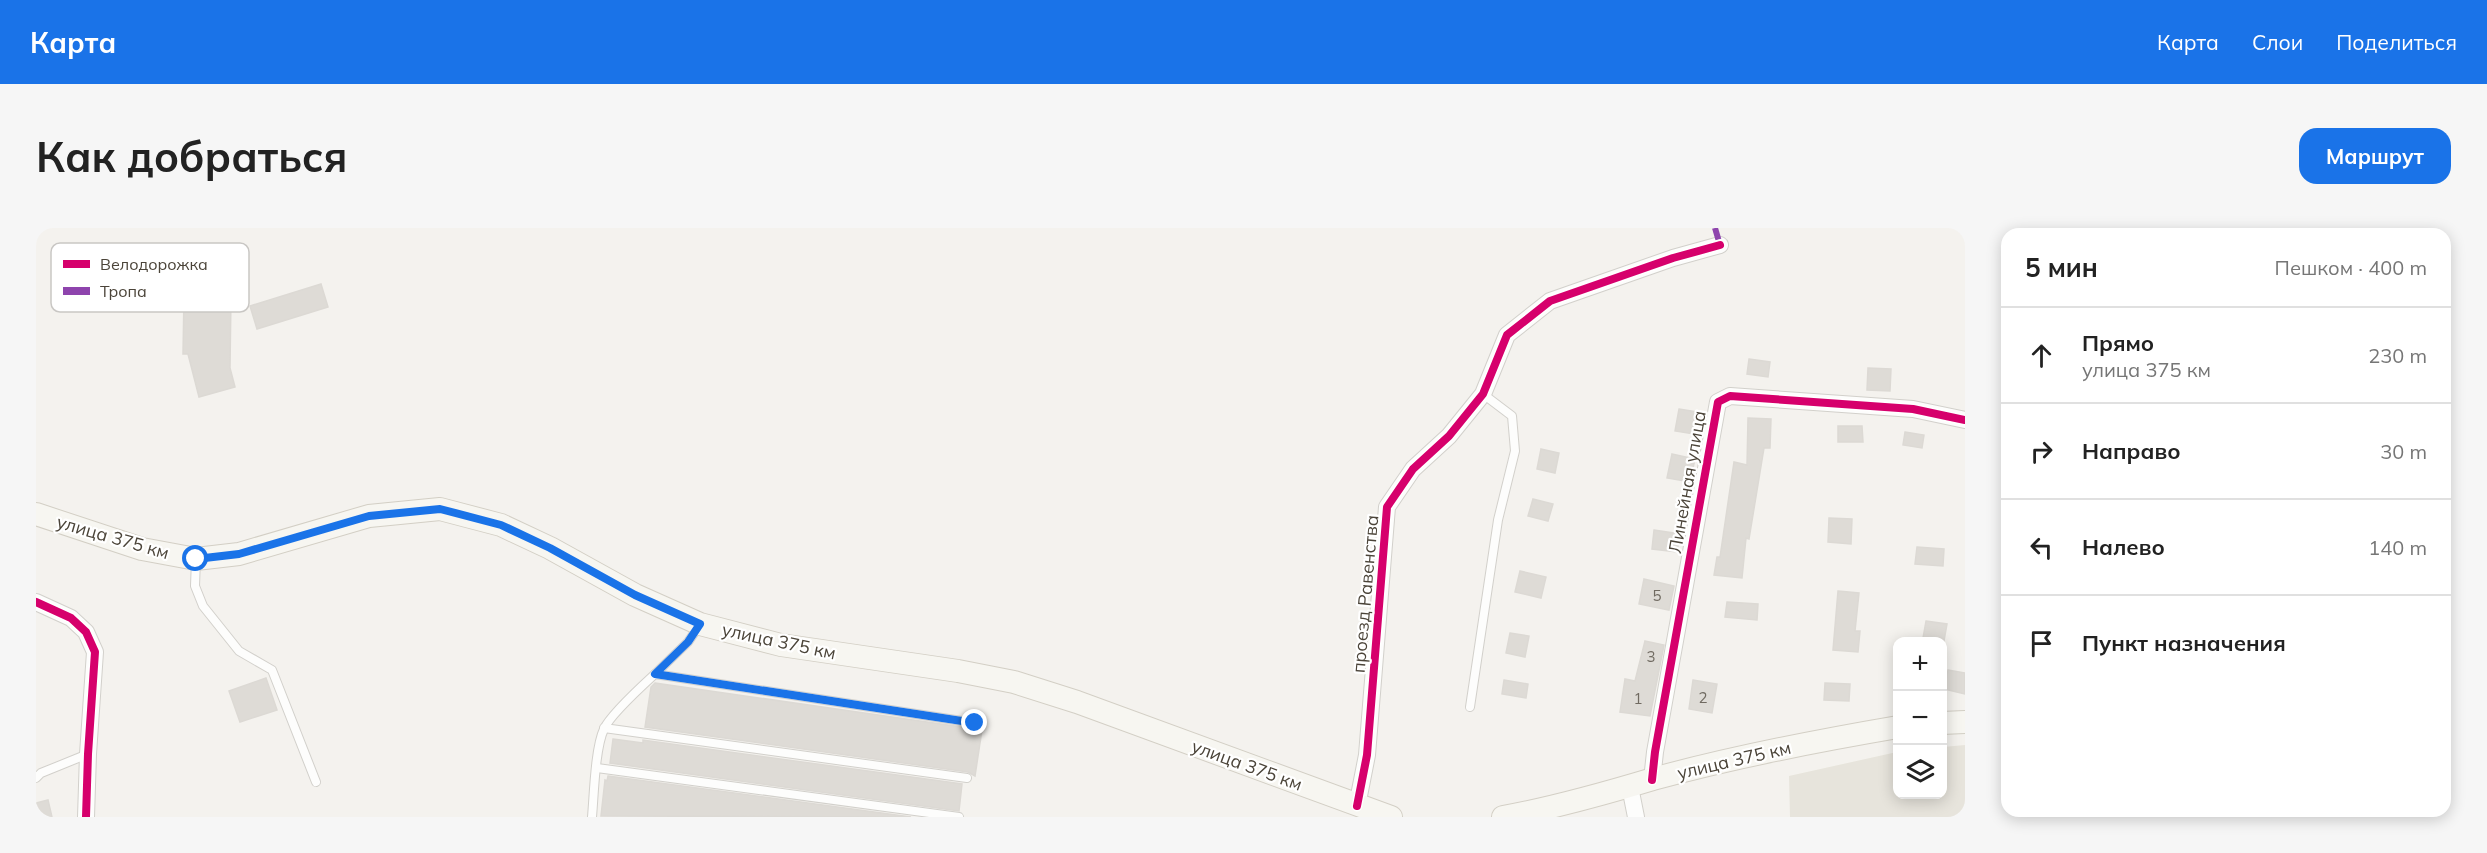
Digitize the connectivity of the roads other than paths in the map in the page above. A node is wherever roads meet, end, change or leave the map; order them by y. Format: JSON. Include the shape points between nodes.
{"nodes":[{"id":1,"x":1720,"y":244,"type":"dead end"},
{"id":2,"x":1483,"y":393,"type":"junction"},
{"id":3,"x":1965,"y":420,"type":"edge"},
{"id":4,"x":36,"y":514,"type":"edge"},
{"id":5,"x":196,"y":559,"type":"junction"},
{"id":6,"x":36,"y":602,"type":"edge"},
{"id":7,"x":700,"y":624,"type":"junction"},
{"id":8,"x":655,"y":674,"type":"junction"},
{"id":9,"x":1470,"y":707,"type":"dead end"},
{"id":10,"x":1965,"y":722,"type":"edge"},
{"id":11,"x":975,"y":723,"type":"dead end"},
{"id":12,"x":1947,"y":723,"type":"edge"},
{"id":13,"x":604,"y":728,"type":"junction"},
{"id":14,"x":1893,"y":728,"type":"edge"},
{"id":15,"x":88,"y":754,"type":"junction"},
{"id":16,"x":597,"y":768,"type":"junction"},
{"id":17,"x":36,"y":778,"type":"edge"},
{"id":18,"x":967,"y":778,"type":"dead end"},
{"id":19,"x":1652,"y":780,"type":"junction"},
{"id":20,"x":316,"y":782,"type":"dead end"},
{"id":21,"x":1630,"y":787,"type":"junction"},
{"id":22,"x":1357,"y":806,"type":"junction"},
{"id":23,"x":86,"y":817,"type":"edge"},
{"id":24,"x":592,"y":817,"type":"edge"},
{"id":25,"x":959,"y":817,"type":"edge"},
{"id":26,"x":1391,"y":817,"type":"edge"},
{"id":27,"x":1503,"y":817,"type":"edge"},
{"id":28,"x":1636,"y":817,"type":"edge"}],
"edges":[{"from":1,"to":2,"type":"street","name":"проезд Равенства","via":[[1550,301],[1507,335]]},
{"from":2,"to":9,"type":"lane","via":[[1512,416],[1515,451],[1498,520]]},
{"from":2,"to":22,"type":"street","name":"проезд Равенства","via":[[1449,436],[1413,469],[1387,507],[1367,755]]},
{"from":3,"to":19,"type":"street","name":"Линейная улица","via":[[1912,409],[1730,396],[1718,402]]},
{"from":4,"to":5,"type":"main road","name":"улица 375 км","via":[[142,549]]},
{"from":5,"to":7,"type":"main road","name":"улица 375 км","via":[[239,554],[369,516],[440,509],[501,525]]},
{"from":5,"to":20,"type":"lane","via":[[195,586],[203,606],[239,651],[272,670]]},
{"from":6,"to":15,"type":"street","via":[[71,618],[86,632],[95,652]]},
{"from":7,"to":8,"type":"lane","via":[[688,642]]},
{"from":7,"to":22,"type":"main road","name":"улица 375 км","via":[[781,645],[1014,682]]},
{"from":8,"to":11,"type":"lane"},
{"from":8,"to":13,"type":"lane"},
{"from":10,"to":12,"type":"main road"},
{"from":13,"to":16,"type":"lane"},
{"from":13,"to":18,"type":"lane"},
{"from":14,"to":19,"type":"main road","name":"улица 375 км"},
{"from":15,"to":17,"type":"lane"},
{"from":15,"to":23,"type":"street"},
{"from":16,"to":24,"type":"lane"},
{"from":16,"to":25,"type":"lane"},
{"from":19,"to":21,"type":"main road","name":"улица 375 км"},
{"from":21,"to":27,"type":"main road","name":"улица 375 км","via":[[1559,807]]},
{"from":21,"to":28,"type":"street"},
{"from":22,"to":26,"type":"main road","name":"улица 375 км"}]}
